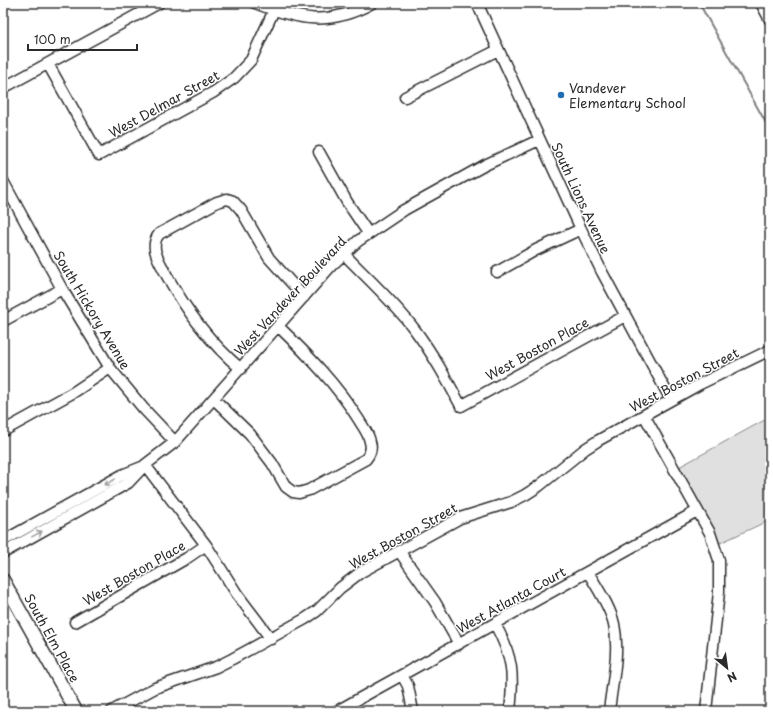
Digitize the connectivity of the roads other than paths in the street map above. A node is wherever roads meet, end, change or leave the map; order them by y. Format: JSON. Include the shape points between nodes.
{"nodes":[{"id":1,"x":159,"y":3,"type":"edge"},
{"id":2,"x":255,"y":3,"type":"edge"},
{"id":3,"x":372,"y":3,"type":"edge"},
{"id":4,"x":477,"y":3,"type":"edge"},
{"id":5,"x":761,"y":3,"type":"edge"},
{"id":6,"x":274,"y":10,"type":"junction"},
{"id":7,"x":770,"y":20,"type":"edge"},
{"id":8,"x":498,"y":50,"type":"junction"},
{"id":9,"x":48,"y":64,"type":"junction"},
{"id":10,"x":3,"y":88,"type":"edge"},
{"id":11,"x":405,"y":97,"type":"dead end"},
{"id":12,"x":539,"y":140,"type":"junction"},
{"id":13,"x":319,"y":152,"type":"dead end"},
{"id":14,"x":3,"y":181,"type":"edge"},
{"id":15,"x":580,"y":229,"type":"junction"},
{"id":16,"x":368,"y":233,"type":"junction"},
{"id":17,"x":344,"y":254,"type":"junction"},
{"id":18,"x":497,"y":272,"type":"dead end"},
{"id":19,"x":62,"y":288,"type":"junction"},
{"id":20,"x":304,"y":297,"type":"junction"},
{"id":21,"x":625,"y":316,"type":"junction"},
{"id":22,"x":3,"y":321,"type":"edge"},
{"id":23,"x":278,"y":326,"type":"junction"},
{"id":24,"x":770,"y":350,"type":"edge"},
{"id":25,"x":110,"y":368,"type":"junction"},
{"id":26,"x":241,"y":369,"type":"junction"},
{"id":27,"x":214,"y":399,"type":"junction"},
{"id":28,"x":671,"y":400,"type":"junction"},
{"id":29,"x":644,"y":415,"type":"junction"},
{"id":30,"x":3,"y":431,"type":"edge"},
{"id":31,"x":175,"y":442,"type":"junction"},
{"id":32,"x":145,"y":465,"type":"junction"},
{"id":33,"x":697,"y":511,"type":"junction"},
{"id":34,"x":3,"y":541,"type":"edge"},
{"id":35,"x":206,"y":545,"type":"junction"},
{"id":36,"x":400,"y":551,"type":"junction"},
{"id":37,"x":3,"y":553,"type":"edge"},
{"id":38,"x":588,"y":572,"type":"junction"},
{"id":39,"x":3,"y":580,"type":"edge"},
{"id":40,"x":75,"y":622,"type":"dead end"},
{"id":41,"x":495,"y":624,"type":"junction"},
{"id":42,"x":271,"y":638,"type":"junction"},
{"id":43,"x":459,"y":644,"type":"junction"},
{"id":44,"x":402,"y":675,"type":"junction"},
{"id":45,"x":76,"y":711,"type":"edge"},
{"id":46,"x":112,"y":711,"type":"edge"},
{"id":47,"x":337,"y":711,"type":"edge"},
{"id":48,"x":413,"y":711,"type":"edge"},
{"id":49,"x":510,"y":711,"type":"edge"},
{"id":50,"x":609,"y":711,"type":"edge"},
{"id":51,"x":706,"y":711,"type":"edge"}],
"edges":[{"from":1,"to":9,"type":"street"},
{"from":2,"to":6,"type":"street"},
{"from":3,"to":6,"type":"street","via":[[349,14],[323,20],[291,16]]},
{"from":4,"to":8,"type":"street","name":"South Lions Avenue"},
{"from":5,"to":7,"type":"street"},
{"from":6,"to":9,"type":"street","name":"West Delmar Street","via":[[251,60],[234,78],[214,92],[99,155]]},
{"from":8,"to":11,"type":"street"},
{"from":8,"to":12,"type":"street","name":"South Lions Avenue"},
{"from":9,"to":10,"type":"street"},
{"from":12,"to":15,"type":"street","name":"South Lions Avenue"},
{"from":12,"to":16,"type":"street","name":"West Vandever Boulevard","via":[[485,165]]},
{"from":13,"to":16,"type":"street"},
{"from":14,"to":19,"type":"street","name":"South Hickory Avenue"},
{"from":15,"to":18,"type":"street"},
{"from":15,"to":21,"type":"street","name":"South Lions Avenue"},
{"from":16,"to":17,"type":"street","name":"West Vandever Boulevard"},
{"from":17,"to":20,"type":"street","name":"West Vandever Boulevard"},
{"from":17,"to":21,"type":"street","name":"West Boston Place","via":[[400,311],[414,329],[440,367],[461,406]]},
{"from":19,"to":22,"type":"street"},
{"from":19,"to":25,"type":"street","name":"South Hickory Avenue"},
{"from":20,"to":23,"type":"street","name":"West Vandever Boulevard"},
{"from":20,"to":26,"type":"street","via":[[269,258],[238,205],[227,199],[210,205],[156,238],[156,254],[184,304],[205,333]]},
{"from":21,"to":28,"type":"street","name":"South Lions Avenue"},
{"from":23,"to":26,"type":"street","name":"West Vandever Boulevard"},
{"from":23,"to":27,"type":"street","via":[[343,396],[369,436],[369,455],[310,490],[294,492],[286,487],[250,434]]},
{"from":24,"to":28,"type":"street","name":"West Boston Street"},
{"from":25,"to":30,"type":"street","via":[[74,392]]},
{"from":25,"to":31,"type":"street","name":"South Hickory Avenue"},
{"from":26,"to":27,"type":"street","name":"West Vandever Boulevard"},
{"from":27,"to":31,"type":"street","name":"West Vandever Boulevard"},
{"from":28,"to":29,"type":"street","name":"West Boston Street"},
{"from":29,"to":33,"type":"street"},
{"from":29,"to":36,"type":"street","name":"West Boston Street","via":[[585,449],[524,495],[511,502],[460,518]]},
{"from":31,"to":32,"type":"street","name":"West Vandever Boulevard"},
{"from":32,"to":34,"type":"street","name":"West Vandever Boulevard","one_way":true,"via":[[122,475]]},
{"from":32,"to":35,"type":"street"},
{"from":37,"to":32,"type":"street","name":"West Vandever Boulevard","one_way":true,"via":[[128,483]]},
{"from":33,"to":38,"type":"street","name":"West Atlanta Court"},
{"from":33,"to":51,"type":"street","via":[[716,548],[720,568]]},
{"from":35,"to":40,"type":"street","name":"West Boston Place"},
{"from":35,"to":42,"type":"street","via":[[237,594]]},
{"from":36,"to":42,"type":"street","name":"West Boston Street","via":[[361,572],[317,611]]},
{"from":36,"to":43,"type":"street","via":[[436,602]]},
{"from":38,"to":41,"type":"street","name":"West Atlanta Court"},
{"from":38,"to":50,"type":"street","via":[[614,624],[615,656]]},
{"from":39,"to":45,"type":"main road","name":"South Elm Place"},
{"from":41,"to":43,"type":"street","name":"West Atlanta Court"},
{"from":41,"to":49,"type":"street","via":[[510,656],[513,673]]},
{"from":42,"to":46,"type":"street","name":"West Boston Street","via":[[216,667],[155,688]]},
{"from":43,"to":44,"type":"street","name":"West Atlanta Court"},
{"from":44,"to":47,"type":"street","name":"West Atlanta Court"},
{"from":44,"to":48,"type":"street","via":[[408,686]]}]}
